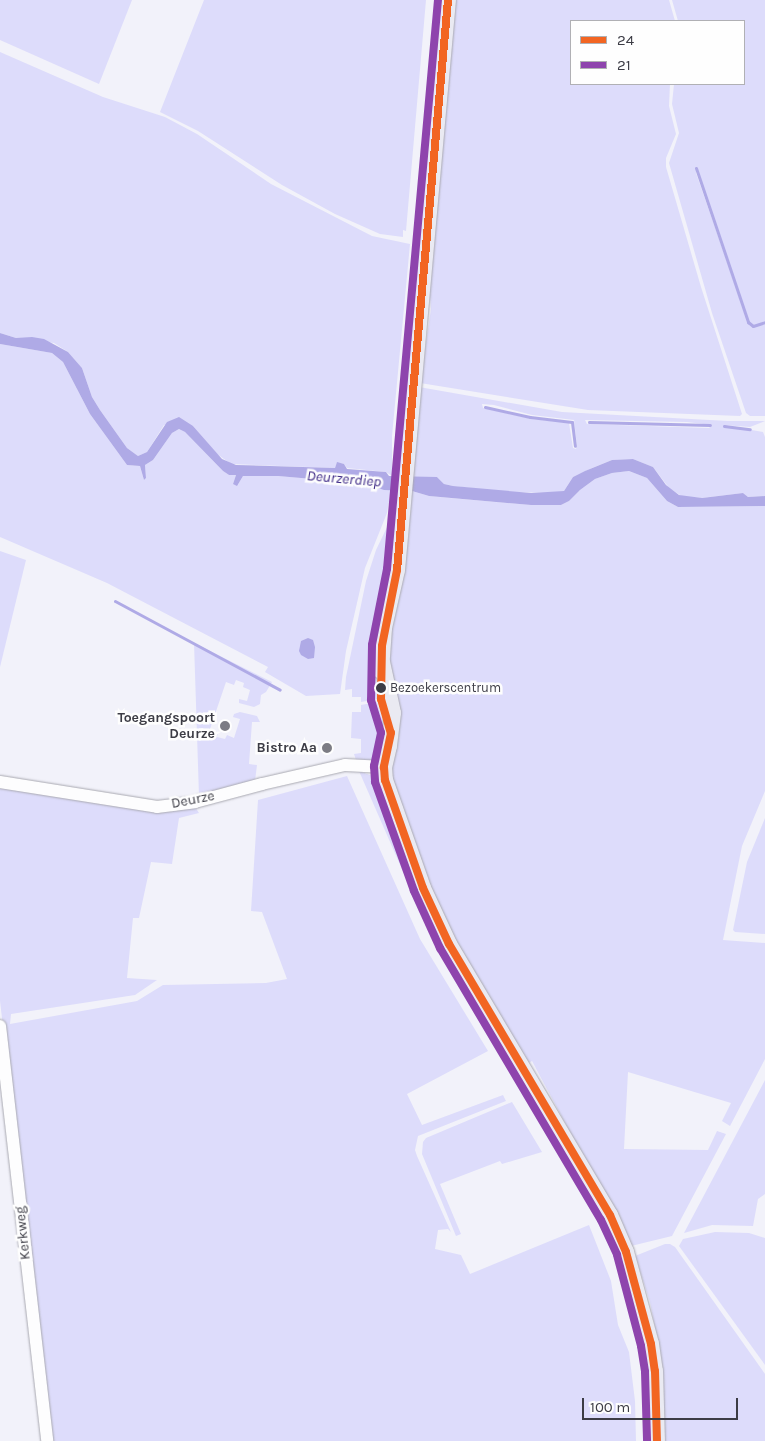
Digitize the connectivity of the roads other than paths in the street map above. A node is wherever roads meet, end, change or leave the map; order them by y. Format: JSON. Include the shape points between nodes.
{"nodes":[{"id":1,"x":448,"y":0,"type":"edge"},
{"id":2,"x":384,"y":767,"type":"junction"},
{"id":3,"x":0,"y":782,"type":"edge"},
{"id":4,"x":0,"y":1026,"type":"edge"},
{"id":5,"x":47,"y":1441,"type":"edge"},
{"id":6,"x":657,"y":1441,"type":"edge"}],
"edges":[{"from":1,"to":2,"type":"main road","via":[[397,570],[384,628],[380,683],[390,733]]},
{"from":2,"to":3,"type":"street","name":"Deurze","via":[[345,765],[195,802],[157,807]]},
{"from":2,"to":6,"type":"main road","via":[[423,888],[449,944],[610,1215],[626,1252],[651,1344]]},
{"from":4,"to":5,"type":"street","name":"Kerkweg"}]}
